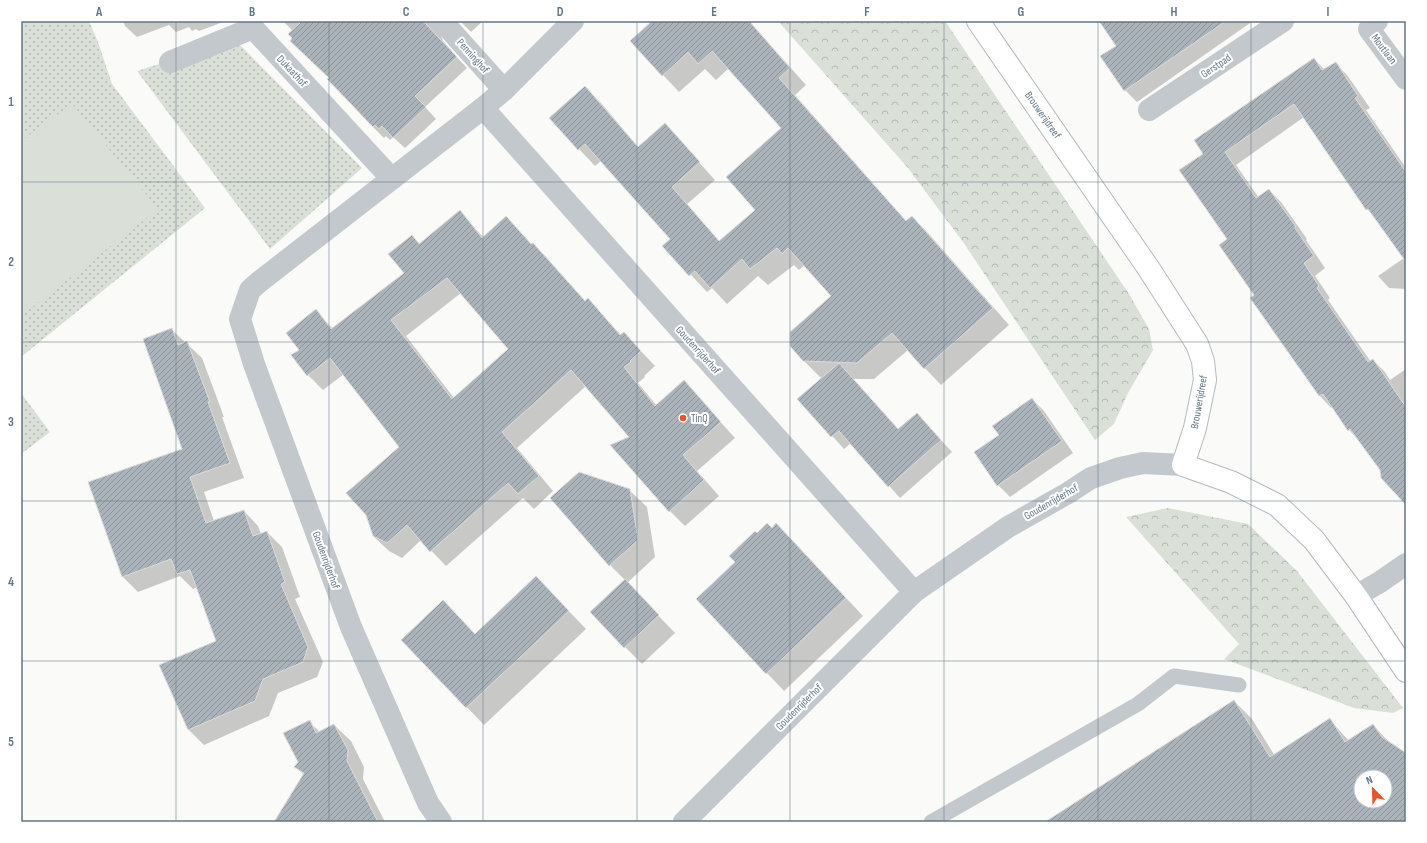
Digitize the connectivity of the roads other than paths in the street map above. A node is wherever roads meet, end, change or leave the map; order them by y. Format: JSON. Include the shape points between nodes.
{"nodes":[{"id":1,"x":442,"y":21,"type":"edge"},
{"id":2,"x":573,"y":21,"type":"edge"},
{"id":3,"x":978,"y":21,"type":"edge"},
{"id":4,"x":1283,"y":21,"type":"edge"},
{"id":5,"x":1369,"y":24,"type":"edge"},
{"id":6,"x":170,"y":62,"type":"dead end"},
{"id":7,"x":1406,"y":79,"type":"edge"},
{"id":8,"x":504,"y":90,"type":"junction"},
{"id":9,"x":483,"y":108,"type":"junction"},
{"id":10,"x":1149,"y":110,"type":"dead end"},
{"id":11,"x":392,"y":179,"type":"junction"},
{"id":12,"x":1183,"y":465,"type":"junction"},
{"id":13,"x":1406,"y":564,"type":"edge"},
{"id":14,"x":914,"y":592,"type":"junction"},
{"id":15,"x":1356,"y":596,"type":"junction"},
{"id":16,"x":1406,"y":671,"type":"edge"},
{"id":17,"x":1239,"y":686,"type":"dead end"},
{"id":18,"x":442,"y":822,"type":"edge"},
{"id":19,"x":684,"y":822,"type":"edge"},
{"id":20,"x":931,"y":822,"type":"edge"}],
"edges":[{"from":1,"to":8,"type":"street","name":"Penninghof"},
{"from":2,"to":8,"type":"street"},
{"from":3,"to":12,"type":"street","name":"Brouwerijdreef","via":[[1150,269],[1197,344],[1203,361],[1205,380],[1195,428]]},
{"from":4,"to":10,"type":"street","name":"Gerstpad"},
{"from":5,"to":7,"type":"street","name":"Moutlaan"},
{"from":6,"to":11,"type":"street","name":"Dukaathof","via":[[253,28]]},
{"from":8,"to":9,"type":"street"},
{"from":9,"to":11,"type":"street"},
{"from":9,"to":14,"type":"street","name":"Goudenrijderhof"},
{"from":11,"to":18,"type":"street","name":"Goudenrijderhof","via":[[250,290],[240,319],[254,364],[351,627],[428,803]]},
{"from":12,"to":14,"type":"street","name":"Goudenrijderhof","via":[[1144,463],[1091,478],[1008,527]]},
{"from":12,"to":15,"type":"street","via":[[1231,482],[1277,505],[1314,540]]},
{"from":13,"to":15,"type":"street"},
{"from":14,"to":19,"type":"street","name":"Goudenrijderhof"},
{"from":15,"to":16,"type":"street"},
{"from":17,"to":20,"type":"lane","via":[[1174,676],[1138,704]]}]}
